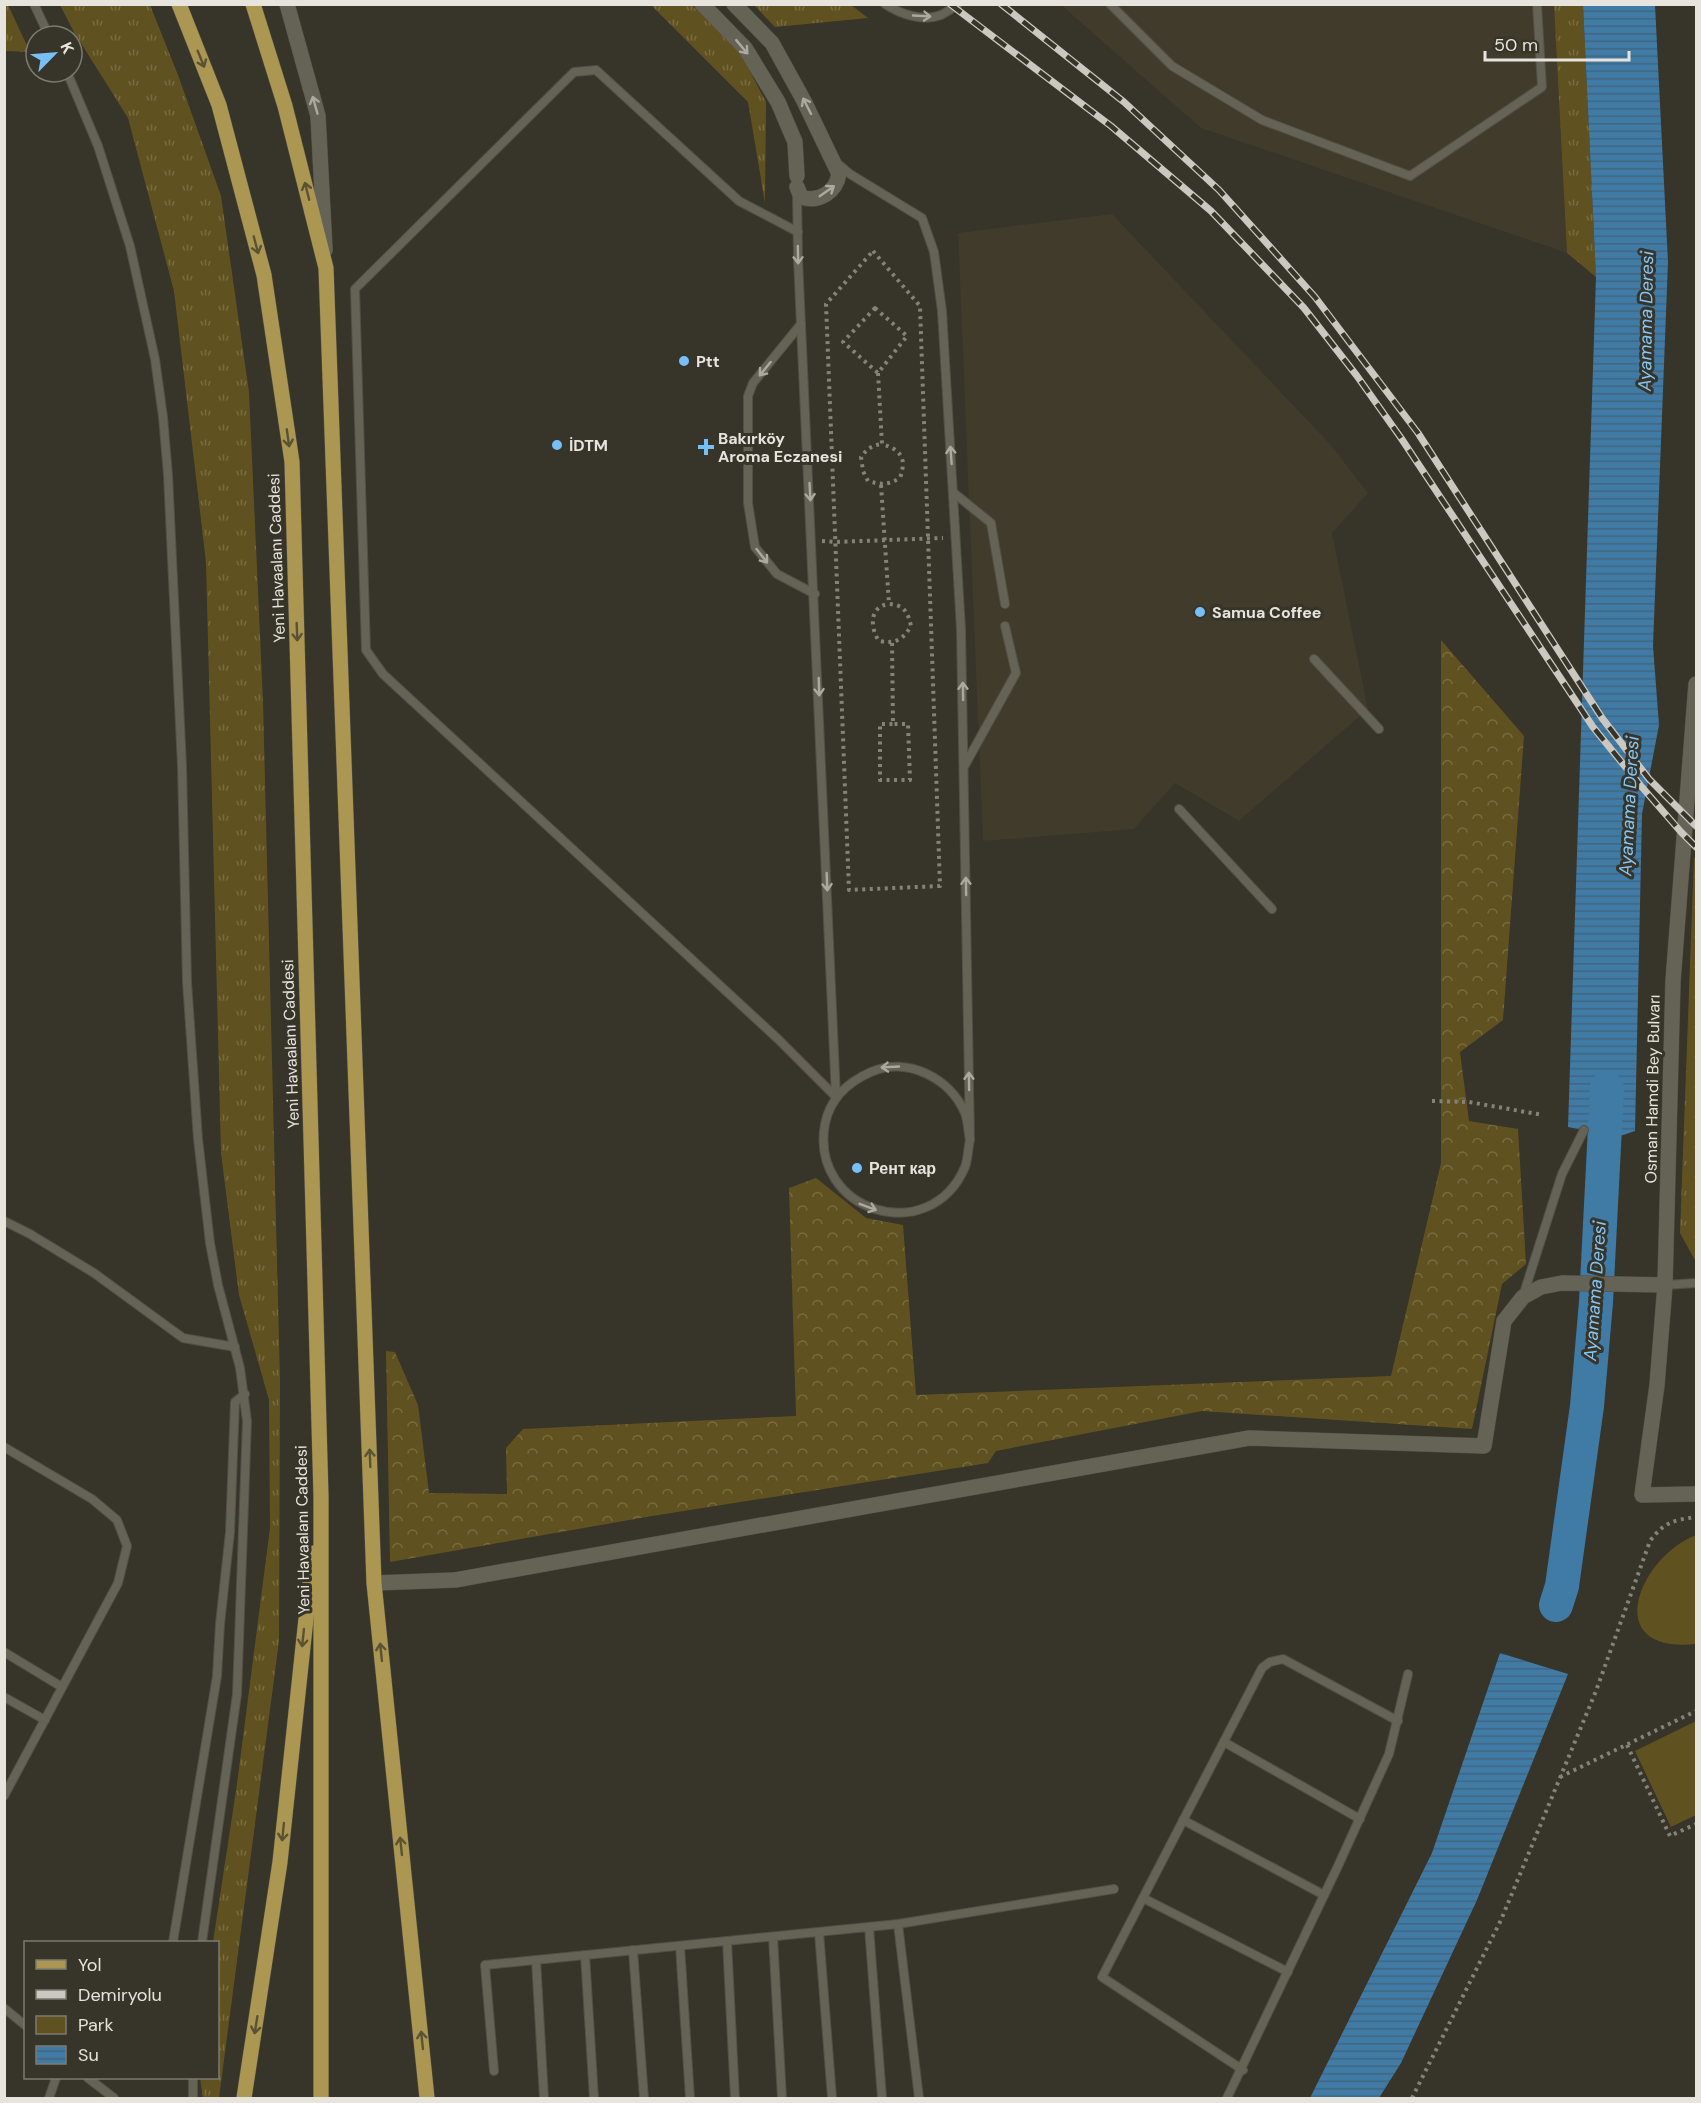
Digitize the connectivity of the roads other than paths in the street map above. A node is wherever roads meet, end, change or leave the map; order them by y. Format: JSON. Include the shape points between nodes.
{"nodes":[{"id":1,"x":34,"y":4,"type":"edge"},
{"id":2,"x":179,"y":4,"type":"edge"},
{"id":3,"x":253,"y":4,"type":"edge"},
{"id":4,"x":287,"y":4,"type":"edge"},
{"id":5,"x":702,"y":4,"type":"edge"},
{"id":6,"x":734,"y":4,"type":"edge"},
{"id":7,"x":885,"y":4,"type":"edge"},
{"id":8,"x":958,"y":4,"type":"edge"},
{"id":9,"x":1110,"y":4,"type":"edge"},
{"id":10,"x":1537,"y":4,"type":"edge"},
{"id":11,"x":43,"y":24,"type":"edge"},
{"id":12,"x":72,"y":84,"type":"edge"},
{"id":13,"x":832,"y":159,"type":"junction"},
{"id":14,"x":797,"y":182,"type":"junction"},
{"id":15,"x":798,"y":232,"type":"junction"},
{"id":16,"x":326,"y":268,"type":"junction"},
{"id":17,"x":801,"y":324,"type":"junction"},
{"id":18,"x":954,"y":493,"type":"junction"},
{"id":19,"x":815,"y":594,"type":"junction"},
{"id":20,"x":1005,"y":604,"type":"dead end"},
{"id":21,"x":1005,"y":626,"type":"dead end"},
{"id":22,"x":1314,"y":659,"type":"dead end"},
{"id":23,"x":1696,"y":684,"type":"edge"},
{"id":24,"x":1380,"y":729,"type":"dead end"},
{"id":25,"x":964,"y":766,"type":"junction"},
{"id":26,"x":1179,"y":809,"type":"dead end"},
{"id":27,"x":1272,"y":909,"type":"dead end"},
{"id":28,"x":836,"y":1097,"type":"junction"},
{"id":29,"x":1584,"y":1130,"type":"dead end"},
{"id":30,"x":970,"y":1140,"type":"junction"},
{"id":31,"x":4,"y":1221,"type":"edge"},
{"id":32,"x":1696,"y":1283,"type":"edge"},
{"id":33,"x":1665,"y":1285,"type":"junction"},
{"id":34,"x":1523,"y":1297,"type":"junction"},
{"id":35,"x":235,"y":1347,"type":"junction"},
{"id":36,"x":245,"y":1394,"type":"junction"},
{"id":37,"x":4,"y":1447,"type":"edge"},
{"id":38,"x":1696,"y":1494,"type":"edge"},
{"id":39,"x":321,"y":1496,"type":"junction"},
{"id":40,"x":374,"y":1583,"type":"junction"},
{"id":41,"x":4,"y":1652,"type":"edge"},
{"id":42,"x":1408,"y":1674,"type":"dead end"},
{"id":43,"x":62,"y":1688,"type":"junction"},
{"id":44,"x":4,"y":1697,"type":"edge"},
{"id":45,"x":45,"y":1720,"type":"junction"},
{"id":46,"x":1398,"y":1721,"type":"junction"},
{"id":47,"x":1224,"y":1742,"type":"junction"},
{"id":48,"x":4,"y":1796,"type":"edge"},
{"id":49,"x":1360,"y":1819,"type":"junction"},
{"id":50,"x":1183,"y":1820,"type":"junction"},
{"id":51,"x":1114,"y":1889,"type":"dead end"},
{"id":52,"x":1324,"y":1895,"type":"junction"},
{"id":53,"x":1143,"y":1898,"type":"junction"},
{"id":54,"x":898,"y":1924,"type":"junction"},
{"id":55,"x":869,"y":1927,"type":"junction"},
{"id":56,"x":819,"y":1932,"type":"junction"},
{"id":57,"x":773,"y":1937,"type":"junction"},
{"id":58,"x":173,"y":1941,"type":"edge"},
{"id":59,"x":202,"y":1941,"type":"edge"},
{"id":60,"x":727,"y":1941,"type":"junction"},
{"id":61,"x":680,"y":1946,"type":"junction"},
{"id":62,"x":633,"y":1950,"type":"junction"},
{"id":63,"x":585,"y":1955,"type":"junction"},
{"id":64,"x":536,"y":1960,"type":"junction"},
{"id":65,"x":1288,"y":1972,"type":"junction"},
{"id":66,"x":4,"y":2008,"type":"edge"},
{"id":67,"x":24,"y":2024,"type":"edge"},
{"id":68,"x":1242,"y":2070,"type":"junction"},
{"id":69,"x":494,"y":2071,"type":"dead end"},
{"id":70,"x":425,"y":2075,"type":"junction"},
{"id":71,"x":56,"y":2079,"type":"edge"},
{"id":72,"x":89,"y":2079,"type":"edge"},
{"id":73,"x":193,"y":2079,"type":"edge"},
{"id":74,"x":50,"y":2098,"type":"edge"},
{"id":75,"x":114,"y":2098,"type":"edge"},
{"id":76,"x":193,"y":2098,"type":"edge"},
{"id":77,"x":244,"y":2098,"type":"edge"},
{"id":78,"x":321,"y":2098,"type":"edge"},
{"id":79,"x":427,"y":2098,"type":"edge"},
{"id":80,"x":432,"y":2098,"type":"edge"},
{"id":81,"x":544,"y":2098,"type":"edge"},
{"id":82,"x":594,"y":2098,"type":"edge"},
{"id":83,"x":644,"y":2098,"type":"edge"},
{"id":84,"x":690,"y":2098,"type":"edge"},
{"id":85,"x":735,"y":2098,"type":"edge"},
{"id":86,"x":782,"y":2098,"type":"edge"},
{"id":87,"x":832,"y":2098,"type":"edge"},
{"id":88,"x":882,"y":2098,"type":"edge"},
{"id":89,"x":918,"y":2098,"type":"edge"},
{"id":90,"x":1227,"y":2098,"type":"edge"}],
"edges":[{"from":1,"to":11,"type":"lane"},
{"from":2,"to":39,"type":"main road","name":"Yeni Havaalanı Caddesi","one_way":true,"via":[[219,105],[264,275],[292,462]]},
{"from":16,"to":3,"type":"main road","one_way":true,"via":[[285,106]]},
{"from":16,"to":4,"type":"street","one_way":true,"via":[[318,116]]},
{"from":5,"to":14,"type":"street","one_way":true,"via":[[745,48],[778,102],[795,142]]},
{"from":13,"to":6,"type":"street","one_way":true,"via":[[771,43]]},
{"from":7,"to":8,"type":"lane","one_way":true,"via":[[921,18],[940,15]]},
{"from":9,"to":10,"type":"lane","via":[[1172,66],[1262,120],[1410,176],[1542,87]]},
{"from":12,"to":35,"type":"lane","via":[[98,146],[130,246],[151,336],[163,417],[198,1139],[210,1244]]},
{"from":14,"to":13,"type":"street","one_way":true,"via":[[801,197],[809,199],[828,193],[837,184]]},
{"from":18,"to":13,"type":"lane","one_way":true,"via":[[942,311],[934,252],[922,218]]},
{"from":14,"to":15,"type":"lane"},
{"from":15,"to":17,"type":"lane","one_way":true},
{"from":15,"to":28,"type":"lane","via":[[739,201],[596,70],[574,72],[355,289],[366,650],[383,674]]},
{"from":40,"to":16,"type":"main road","one_way":true},
{"from":17,"to":19,"type":"lane","one_way":true},
{"from":17,"to":19,"type":"lane","one_way":true,"via":[[753,383],[748,396],[748,503],[755,547],[777,574]]},
{"from":18,"to":20,"type":"lane","via":[[991,523]]},
{"from":25,"to":18,"type":"lane","one_way":true},
{"from":19,"to":28,"type":"lane","one_way":true},
{"from":21,"to":25,"type":"lane","via":[[1016,673]]},
{"from":22,"to":24,"type":"lane"},
{"from":23,"to":33,"type":"street","name":"Osman Hamdi Bey Bulvarı","via":[[1673,981]]},
{"from":30,"to":25,"type":"lane","one_way":true},
{"from":26,"to":27,"type":"lane"},
{"from":30,"to":28,"type":"lane","one_way":true,"via":[[965,1114],[951,1091],[931,1075],[906,1067],[879,1068],[855,1078]]},
{"from":28,"to":30,"type":"lane","one_way":true,"via":[[826,1116],[822,1138],[826,1163],[839,1186],[858,1203],[883,1212],[909,1213],[933,1204],[953,1187],[965,1165]]},
{"from":29,"to":34,"type":"lane","via":[[1562,1174]]},
{"from":31,"to":35,"type":"lane","via":[[94,1273],[183,1338]]},
{"from":32,"to":33,"type":"lane"},
{"from":33,"to":34,"type":"street","via":[[1562,1283],[1541,1287]]},
{"from":33,"to":38,"type":"street","name":"Osman Hamdi Bey Bulvarı","via":[[1642,1495]]},
{"from":34,"to":40,"type":"street","via":[[1504,1321],[1484,1446],[1249,1438],[455,1580]]},
{"from":35,"to":36,"type":"lane"},
{"from":36,"to":58,"type":"lane","via":[[235,1401],[230,1532],[217,1676]]},
{"from":36,"to":59,"type":"lane","via":[[247,1448],[237,1694]]},
{"from":37,"to":43,"type":"lane","via":[[92,1499],[117,1520],[127,1546],[118,1583]]},
{"from":39,"to":77,"type":"main road","one_way":true,"via":[[280,1862]]},
{"from":39,"to":78,"type":"main road","name":"Yeni Havaalanı Caddesi"},
{"from":70,"to":40,"type":"main road","one_way":true},
{"from":41,"to":43,"type":"lane"},
{"from":42,"to":46,"type":"lane"},
{"from":43,"to":45,"type":"lane"},
{"from":44,"to":45,"type":"lane"},
{"from":45,"to":48,"type":"lane"},
{"from":46,"to":47,"type":"lane","via":[[1283,1659],[1262,1668]]},
{"from":46,"to":49,"type":"lane","via":[[1389,1754]]},
{"from":47,"to":49,"type":"lane"},
{"from":47,"to":50,"type":"lane"},
{"from":49,"to":52,"type":"lane"},
{"from":50,"to":52,"type":"lane"},
{"from":50,"to":53,"type":"lane"},
{"from":51,"to":54,"type":"lane"},
{"from":52,"to":65,"type":"lane"},
{"from":53,"to":65,"type":"lane"},
{"from":53,"to":68,"type":"lane","via":[[1102,1977]]},
{"from":54,"to":55,"type":"lane"},
{"from":54,"to":89,"type":"lane"},
{"from":55,"to":56,"type":"lane"},
{"from":55,"to":88,"type":"lane"},
{"from":56,"to":57,"type":"lane"},
{"from":56,"to":87,"type":"lane"},
{"from":57,"to":60,"type":"lane"},
{"from":57,"to":86,"type":"lane"},
{"from":60,"to":61,"type":"lane"},
{"from":60,"to":85,"type":"lane"},
{"from":61,"to":62,"type":"lane"},
{"from":61,"to":84,"type":"lane"},
{"from":62,"to":63,"type":"lane"},
{"from":62,"to":83,"type":"lane"},
{"from":63,"to":64,"type":"lane"},
{"from":63,"to":82,"type":"lane"},
{"from":64,"to":69,"type":"lane","via":[[485,1965]]},
{"from":64,"to":81,"type":"lane"},
{"from":65,"to":68,"type":"lane"},
{"from":66,"to":67,"type":"lane"},
{"from":68,"to":90,"type":"lane"},
{"from":70,"to":79,"type":"main road"},
{"from":70,"to":80,"type":"main road"},
{"from":71,"to":74,"type":"lane"},
{"from":72,"to":75,"type":"lane"},
{"from":73,"to":76,"type":"lane"}]}
